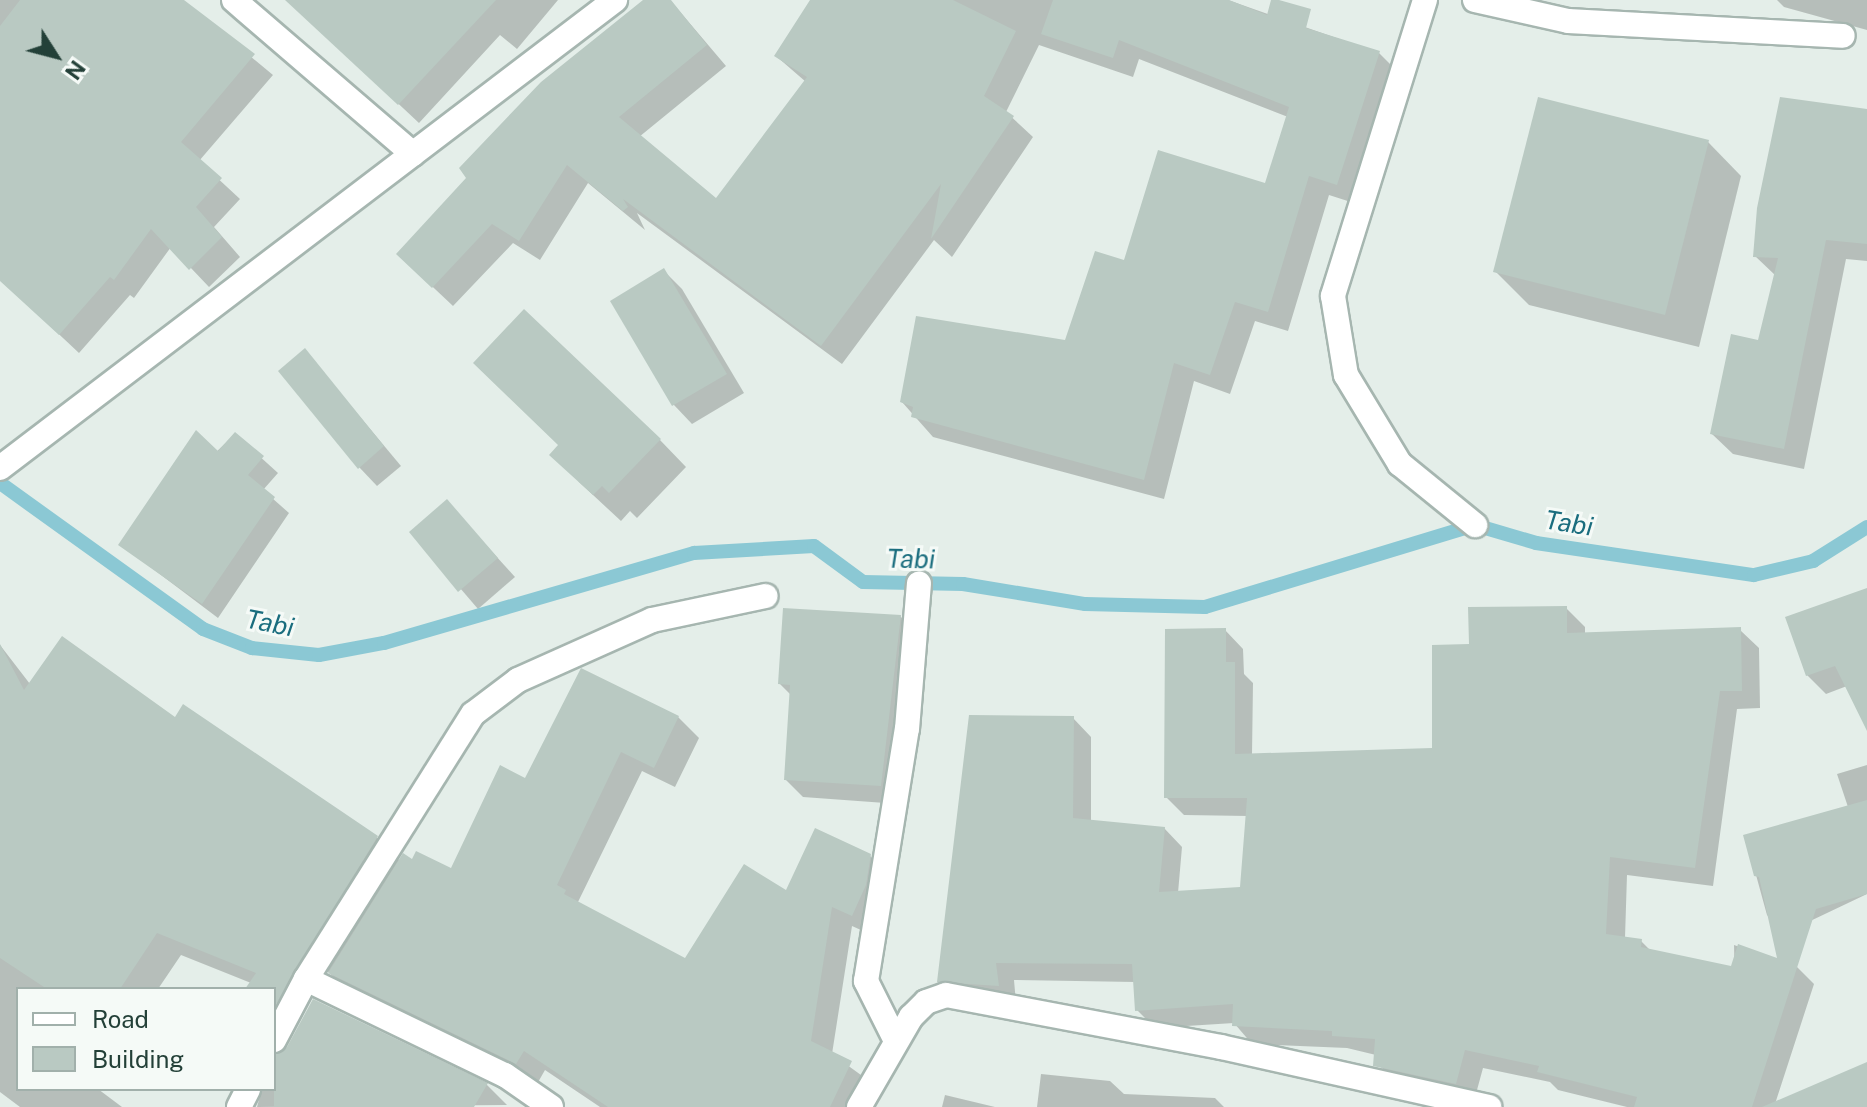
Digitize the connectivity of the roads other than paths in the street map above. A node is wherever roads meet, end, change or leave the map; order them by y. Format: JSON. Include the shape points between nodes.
{"nodes":[{"id":1,"x":234,"y":0,"type":"edge"},
{"id":2,"x":615,"y":0,"type":"edge"},
{"id":3,"x":1425,"y":0,"type":"edge"},
{"id":4,"x":1475,"y":0,"type":"edge"},
{"id":5,"x":1843,"y":36,"type":"dead end"},
{"id":6,"x":413,"y":154,"type":"junction"},
{"id":7,"x":5,"y":464,"type":"edge"},
{"id":8,"x":1475,"y":525,"type":"dead end"},
{"id":9,"x":919,"y":583,"type":"dead end"},
{"id":10,"x":766,"y":596,"type":"dead end"},
{"id":11,"x":306,"y":979,"type":"junction"},
{"id":12,"x":276,"y":1036,"type":"edge"},
{"id":13,"x":895,"y":1039,"type":"junction"},
{"id":14,"x":551,"y":1107,"type":"edge"},
{"id":15,"x":859,"y":1107,"type":"edge"},
{"id":16,"x":1489,"y":1107,"type":"edge"}],
"edges":[{"from":1,"to":6,"type":"street"},
{"from":2,"to":6,"type":"street"},
{"from":3,"to":8,"type":"street","via":[[1333,296],[1346,375],[1400,464]]},
{"from":4,"to":5,"type":"street","via":[[1568,21]]},
{"from":6,"to":7,"type":"street"},
{"from":9,"to":13,"type":"street","via":[[907,729],[866,981]]},
{"from":10,"to":11,"type":"street","via":[[652,620],[518,680],[473,714]]},
{"from":11,"to":12,"type":"street"},
{"from":11,"to":14,"type":"street","via":[[505,1075]]},
{"from":13,"to":15,"type":"street"},
{"from":13,"to":16,"type":"street","via":[[926,1002],[946,995],[1221,1047]]}]}
